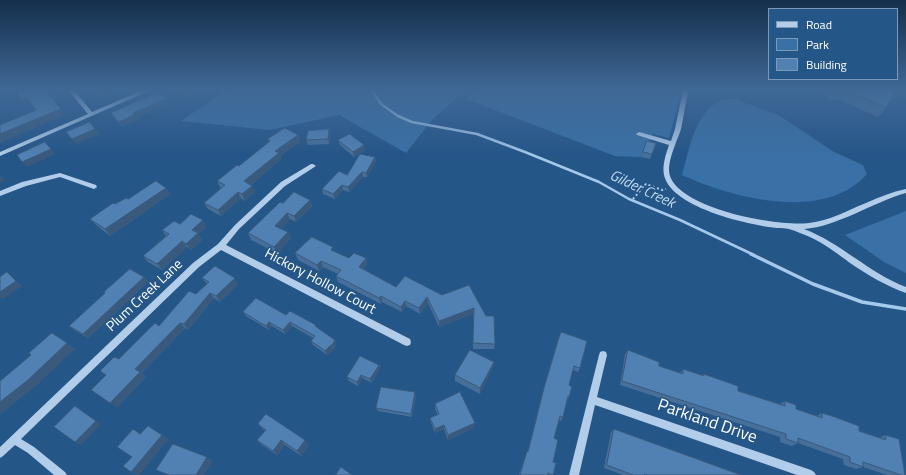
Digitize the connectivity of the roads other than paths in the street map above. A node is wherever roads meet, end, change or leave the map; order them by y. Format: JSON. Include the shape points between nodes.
{"nodes":[{"id":1,"x":95,"y":112,"type":"edge"},
{"id":2,"x":681,"y":112,"type":"edge"},
{"id":3,"x":91,"y":114,"type":"joint"},
{"id":4,"x":639,"y":134,"type":"dead end"},
{"id":5,"x":673,"y":144,"type":"junction"},
{"id":6,"x":0,"y":154,"type":"edge"},
{"id":7,"x":314,"y":166,"type":"dead end"},
{"id":8,"x":94,"y":187,"type":"dead end"},
{"id":9,"x":906,"y":191,"type":"edge"},
{"id":10,"x":0,"y":194,"type":"edge"},
{"id":11,"x":792,"y":227,"type":"junction"},
{"id":12,"x":221,"y":246,"type":"junction"},
{"id":13,"x":906,"y":290,"type":"edge"},
{"id":14,"x":407,"y":342,"type":"dead end"},
{"id":15,"x":603,"y":355,"type":"dead end"},
{"id":16,"x":592,"y":400,"type":"junction"},
{"id":17,"x":15,"y":440,"type":"junction"},
{"id":18,"x":0,"y":453,"type":"edge"},
{"id":19,"x":62,"y":475,"type":"edge"},
{"id":20,"x":574,"y":475,"type":"edge"},
{"id":21,"x":811,"y":475,"type":"edge"}],
"edges":[{"from":1,"to":3,"type":"street"},
{"from":2,"to":5,"type":"street"},
{"from":3,"to":6,"type":"street"},
{"from":4,"to":5,"type":"street"},
{"from":5,"to":11,"type":"street","via":[[667,168],[668,177],[682,195],[724,213],[777,226]]},
{"from":7,"to":12,"type":"street","name":"Plum Creek Lane","via":[[282,184]]},
{"from":8,"to":10,"type":"street","via":[[60,175],[24,184]]},
{"from":9,"to":11,"type":"street","via":[[810,226]]},
{"from":11,"to":13,"type":"street","via":[[824,241],[855,263]]},
{"from":12,"to":14,"type":"street","name":"Hickory Hollow Court"},
{"from":12,"to":17,"type":"street","name":"Plum Creek Lane","via":[[196,265]]},
{"from":15,"to":16,"type":"street"},
{"from":16,"to":20,"type":"street"},
{"from":16,"to":21,"type":"street","name":"Parkland Drive"},
{"from":17,"to":18,"type":"street","name":"Plum Creek Lane"},
{"from":17,"to":19,"type":"street"}]}
